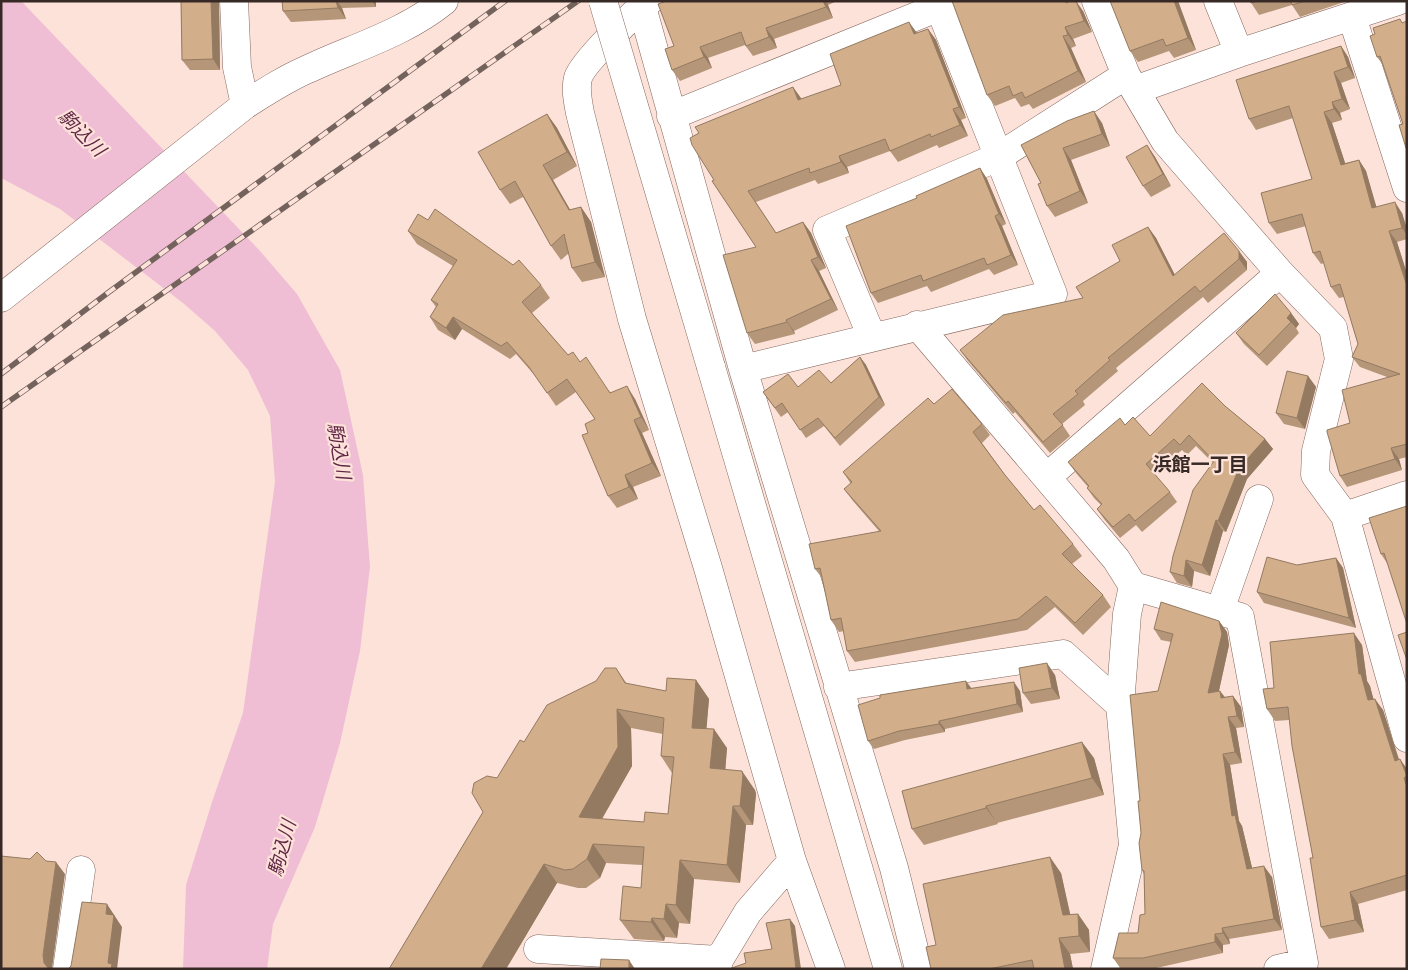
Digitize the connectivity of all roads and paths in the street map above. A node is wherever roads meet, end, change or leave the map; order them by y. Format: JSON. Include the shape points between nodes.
{"nodes":[{"id":1,"x":234,"y":1,"type":"edge"},
{"id":2,"x":444,"y":1,"type":"edge"},
{"id":3,"x":604,"y":1,"type":"edge"},
{"id":4,"x":1096,"y":1,"type":"edge"},
{"id":5,"x":1218,"y":1,"type":"edge"},
{"id":6,"x":1398,"y":1,"type":"edge"},
{"id":7,"x":645,"y":4,"type":"edge"},
{"id":8,"x":938,"y":4,"type":"edge"},
{"id":9,"x":1352,"y":17,"type":"junction"},
{"id":10,"x":1239,"y":53,"type":"junction"},
{"id":11,"x":1130,"y":82,"type":"junction"},
{"id":12,"x":245,"y":105,"type":"junction"},
{"id":13,"x":671,"y":116,"type":"junction"},
{"id":14,"x":998,"y":157,"type":"junction"},
{"id":15,"x":1407,"y":188,"type":"edge"},
{"id":16,"x":1280,"y":273,"type":"junction"},
{"id":17,"x":1,"y":298,"type":"edge"},
{"id":18,"x":918,"y":325,"type":"junction"},
{"id":19,"x":872,"y":336,"type":"junction"},
{"id":20,"x":743,"y":369,"type":"junction"},
{"id":21,"x":1047,"y":477,"type":"junction"},
{"id":22,"x":1407,"y":495,"type":"edge"},
{"id":23,"x":1259,"y":499,"type":"dead end"},
{"id":24,"x":1345,"y":516,"type":"junction"},
{"id":25,"x":1133,"y":586,"type":"junction"},
{"id":26,"x":1220,"y":610,"type":"junction"},
{"id":27,"x":838,"y":687,"type":"junction"},
{"id":28,"x":1120,"y":705,"type":"junction"},
{"id":29,"x":1407,"y":738,"type":"edge"},
{"id":30,"x":792,"y":861,"type":"junction"},
{"id":31,"x":81,"y":870,"type":"dead end"},
{"id":32,"x":538,"y":949,"type":"dead end"},
{"id":33,"x":718,"y":965,"type":"edge"},
{"id":34,"x":67,"y":969,"type":"edge"},
{"id":35,"x":831,"y":969,"type":"edge"},
{"id":36,"x":888,"y":969,"type":"edge"},
{"id":37,"x":920,"y":969,"type":"edge"},
{"id":38,"x":1105,"y":969,"type":"edge"},
{"id":39,"x":1278,"y":969,"type":"edge"}],
"edges":[{"from":1,"to":12,"type":"street","via":[[237,67]]},
{"from":2,"to":12,"type":"street","via":[[422,17],[275,85]]},
{"from":3,"to":36,"type":"street","bridge":true},
{"from":4,"to":11,"type":"street"},
{"from":5,"to":10,"type":"street"},
{"from":6,"to":9,"type":"street"},
{"from":7,"to":13,"type":"street"},
{"from":7,"to":30,"type":"street","via":[[590,60],[578,77],[580,113],[632,319]]},
{"from":8,"to":13,"type":"street"},
{"from":8,"to":14,"type":"street"},
{"from":9,"to":10,"type":"street"},
{"from":9,"to":15,"type":"street"},
{"from":10,"to":11,"type":"street"},
{"from":11,"to":14,"type":"street"},
{"from":11,"to":16,"type":"street","via":[[1165,141]]},
{"from":12,"to":17,"type":"street"},
{"from":13,"to":20,"type":"street"},
{"from":14,"to":18,"type":"street","via":[[1053,294]]},
{"from":14,"to":19,"type":"street","via":[[827,230]]},
{"from":16,"to":21,"type":"street"},
{"from":16,"to":24,"type":"street","via":[[1333,328],[1339,359],[1316,451],[1315,475]]},
{"from":18,"to":19,"type":"street"},
{"from":18,"to":21,"type":"street"},
{"from":19,"to":20,"type":"street"},
{"from":20,"to":27,"type":"street"},
{"from":21,"to":25,"type":"street","via":[[1116,558]]},
{"from":22,"to":24,"type":"street"},
{"from":23,"to":26,"type":"street"},
{"from":24,"to":29,"type":"street"},
{"from":25,"to":26,"type":"street"},
{"from":25,"to":28,"type":"street"},
{"from":26,"to":39,"type":"street","via":[[1240,617],[1304,963]]},
{"from":27,"to":28,"type":"street","via":[[1063,654]]},
{"from":27,"to":37,"type":"street","via":[[894,868]]},
{"from":28,"to":38,"type":"street","via":[[1133,845]]},
{"from":30,"to":33,"type":"street","via":[[748,912]]},
{"from":30,"to":35,"type":"street"},
{"from":31,"to":34,"type":"street"},
{"from":32,"to":33,"type":"street"}]}
